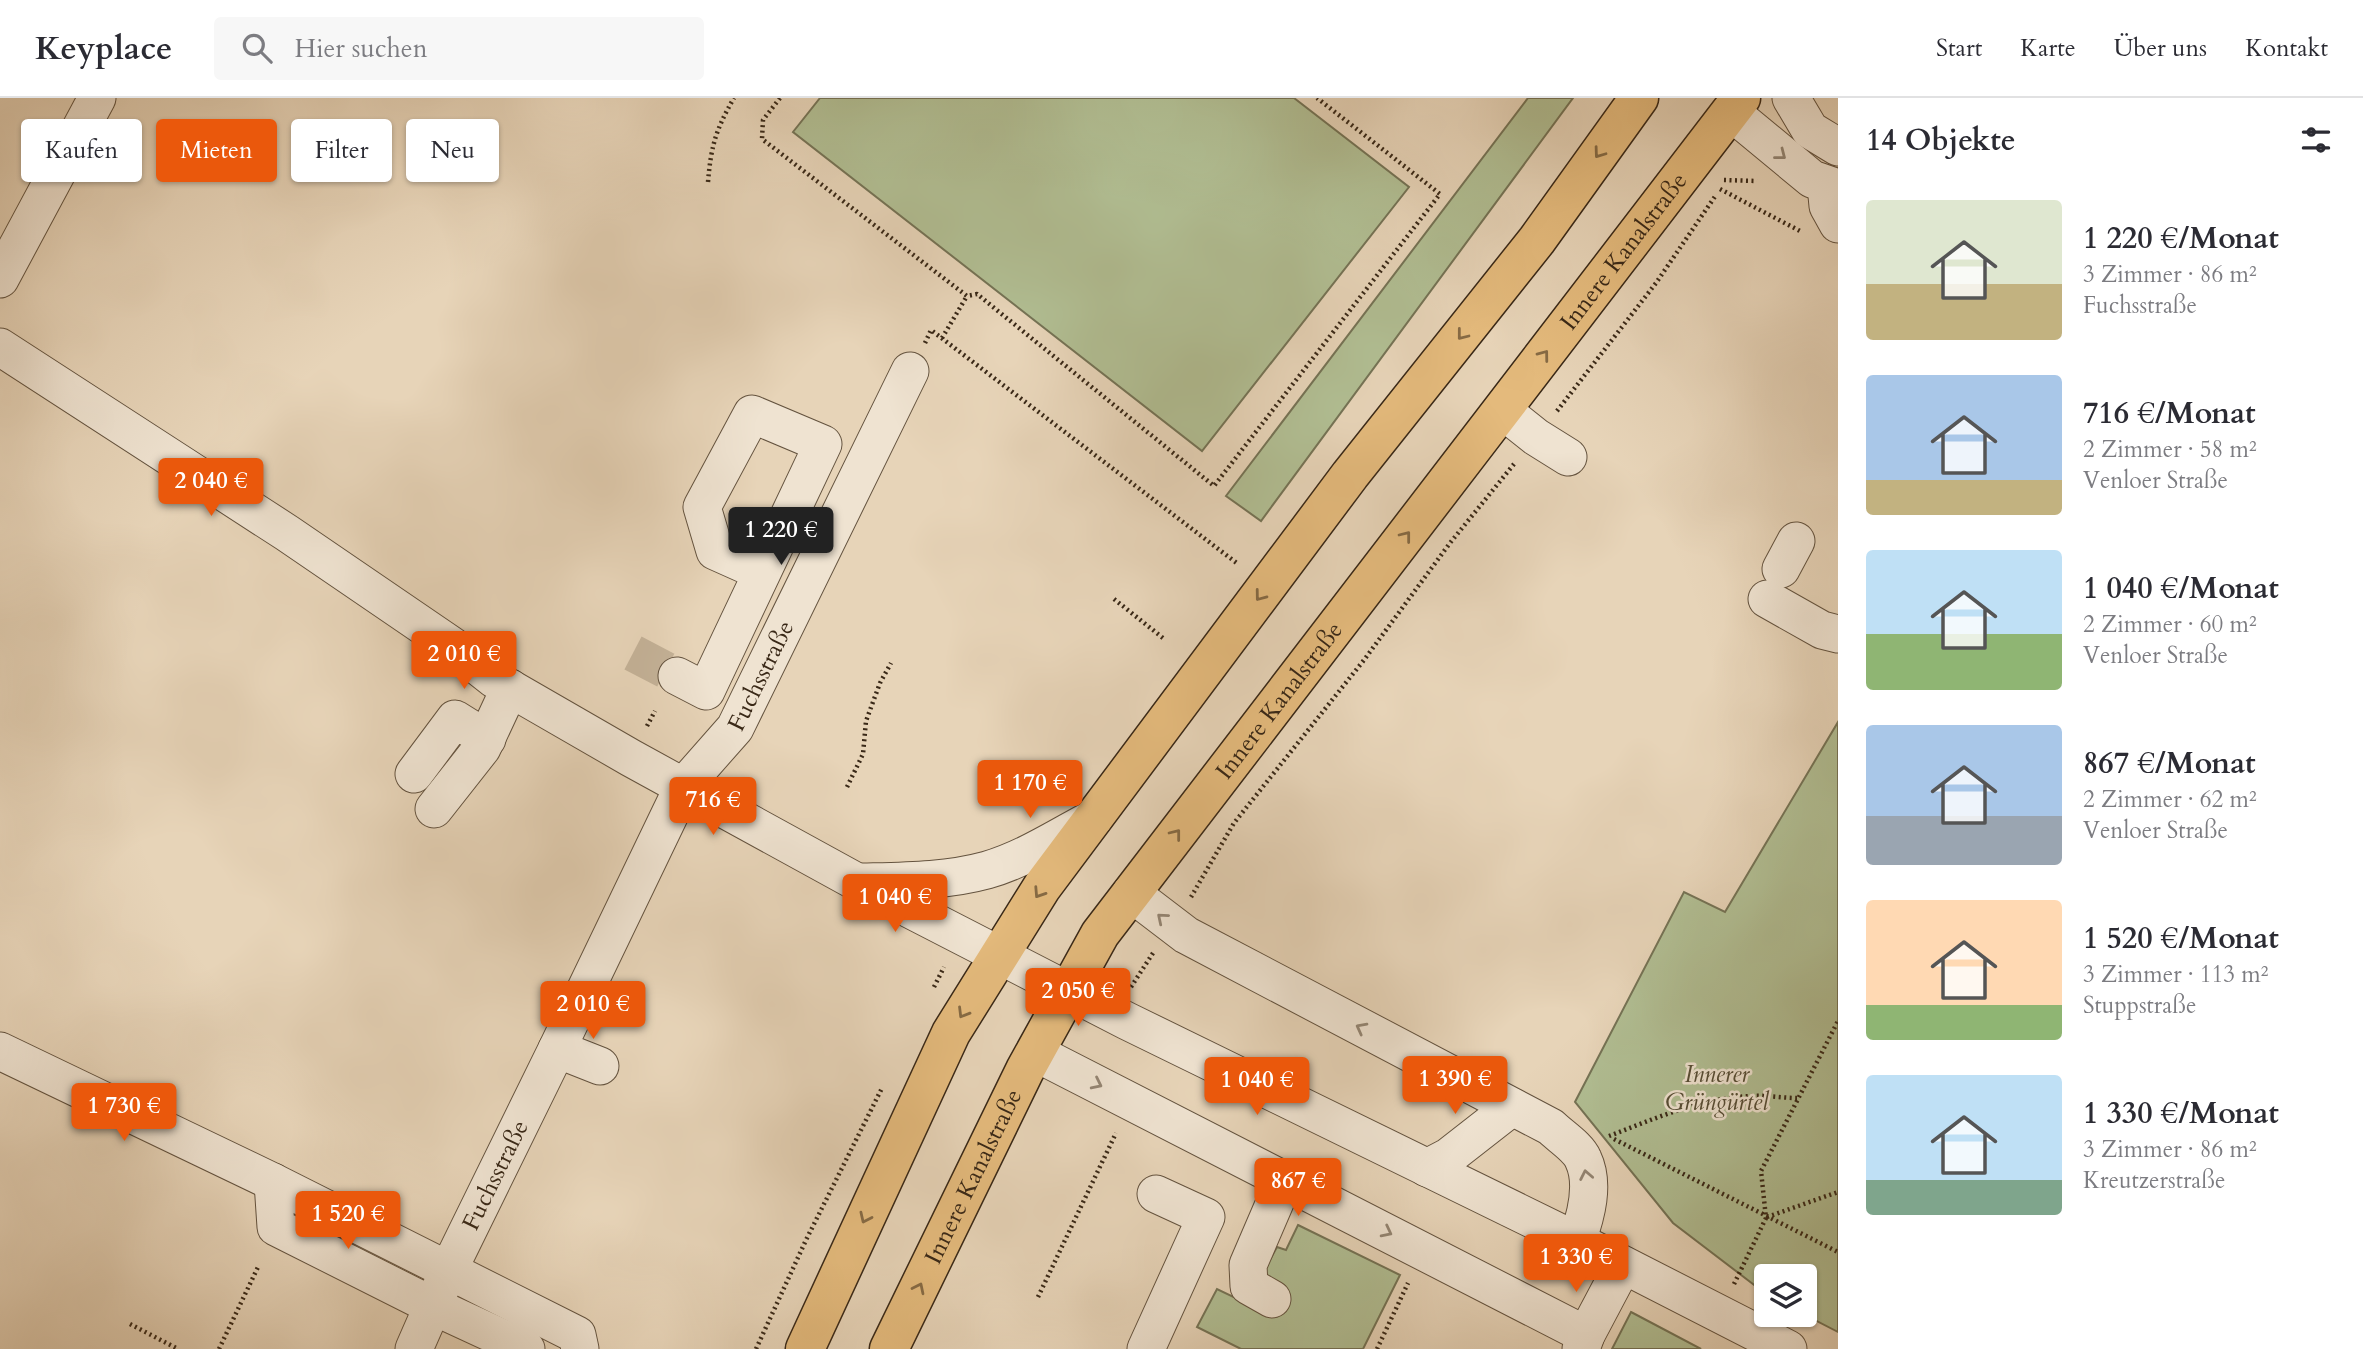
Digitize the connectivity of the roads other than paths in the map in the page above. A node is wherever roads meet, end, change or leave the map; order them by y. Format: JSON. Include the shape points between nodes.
{"nodes":[{"id":1,"x":97,"y":98,"type":"edge"},
{"id":2,"x":1639,"y":98,"type":"edge"},
{"id":3,"x":1791,"y":98,"type":"edge"},
{"id":4,"x":1738,"y":111,"type":"edge"},
{"id":5,"x":1838,"y":147,"type":"edge"},
{"id":6,"x":1832,"y":186,"type":"edge"},
{"id":7,"x":1838,"y":224,"type":"edge"},
{"id":8,"x":0,"y":279,"type":"edge"},
{"id":9,"x":0,"y":347,"type":"edge"},
{"id":10,"x":913,"y":386,"type":"road end"},
{"id":11,"x":1502,"y":410,"type":"junction"},
{"id":12,"x":1568,"y":457,"type":"dead end"},
{"id":13,"x":1781,"y":570,"type":"dead end"},
{"id":14,"x":762,"y":572,"type":"dead end"},
{"id":15,"x":1838,"y":634,"type":"edge"},
{"id":16,"x":677,"y":676,"type":"tunnel mouth"},
{"id":17,"x":510,"y":688,"type":"junction"},
{"id":18,"x":487,"y":739,"type":"junction"},
{"id":19,"x":414,"y":774,"type":"dead end"},
{"id":20,"x":683,"y":787,"type":"junction"},
{"id":21,"x":434,"y":809,"type":"dead end"},
{"id":22,"x":1094,"y":818,"type":"junction"},
{"id":23,"x":858,"y":882,"type":"junction"},
{"id":24,"x":1131,"y":893,"type":"junction"},
{"id":25,"x":999,"y":955,"type":"junction"},
{"id":26,"x":1070,"y":991,"type":"junction"},
{"id":27,"x":557,"y":1049,"type":"junction"},
{"id":28,"x":0,"y":1051,"type":"edge"},
{"id":29,"x":1036,"y":1053,"type":"junction"},
{"id":30,"x":600,"y":1066,"type":"dead end"},
{"id":31,"x":1512,"y":1107,"type":"junction"},
{"id":32,"x":1427,"y":1168,"type":"junction"},
{"id":33,"x":1285,"y":1179,"type":"junction"},
{"id":34,"x":273,"y":1182,"type":"junction"},
{"id":35,"x":1156,"y":1195,"type":"dead end"},
{"id":36,"x":1577,"y":1241,"type":"junction"},
{"id":37,"x":1623,"y":1265,"type":"junction"},
{"id":38,"x":449,"y":1269,"type":"junction"},
{"id":39,"x":1272,"y":1299,"type":"dead end"},
{"id":40,"x":433,"y":1306,"type":"junction"},
{"id":41,"x":1583,"y":1342,"type":"edge"},
{"id":42,"x":414,"y":1349,"type":"edge"},
{"id":43,"x":526,"y":1349,"type":"edge"},
{"id":44,"x":580,"y":1349,"type":"edge"},
{"id":45,"x":805,"y":1349,"type":"edge"},
{"id":46,"x":889,"y":1349,"type":"edge"},
{"id":47,"x":1146,"y":1349,"type":"edge"},
{"id":48,"x":1788,"y":1349,"type":"edge"}],
"edges":[{"from":1,"to":8,"type":"street"},
{"from":2,"to":22,"type":"main road","one_way":true,"via":[[1537,240],[1350,475]]},
{"from":3,"to":5,"type":"street","via":[[1810,130]]},
{"from":4,"to":6,"type":"street","one_way":true,"via":[[1812,179]]},
{"from":11,"to":4,"type":"main road","name":"Innere Kanalstraße","one_way":true},
{"from":6,"to":7,"type":"street","via":[[1828,206]]},
{"from":9,"to":17,"type":"street","via":[[287,533]]},
{"from":10,"to":20,"type":"street","name":"Fuchsstraße","via":[[735,728]]},
{"from":11,"to":12,"type":"street"},
{"from":24,"to":11,"type":"main road","name":"Innere Kanalstraße","one_way":true},
{"from":13,"to":15,"type":"street","via":[[1822,630]]},
{"from":14,"to":16,"type":"street","via":[[706,691]]},
{"from":17,"to":18,"type":"street"},
{"from":17,"to":20,"type":"street"},
{"from":18,"to":19,"type":"street","via":[[455,719]]},
{"from":18,"to":21,"type":"street"},
{"from":20,"to":23,"type":"street"},
{"from":20,"to":27,"type":"street","name":"Fuchsstraße"},
{"from":22,"to":23,"type":"street","via":[[986,870],[950,878]]},
{"from":22,"to":25,"type":"main road","one_way":true},
{"from":23,"to":25,"type":"street"},
{"from":24,"to":26,"type":"main road","name":"Innere Kanalstraße","via":[[1100,934]]},
{"from":31,"to":24,"type":"street","one_way":true,"via":[[1186,935]]},
{"from":25,"to":26,"type":"street"},
{"from":25,"to":45,"type":"main road","one_way":true,"via":[[951,1033]]},
{"from":26,"to":29,"type":"main road","name":"Innere Kanalstraße"},
{"from":26,"to":32,"type":"street"},
{"from":27,"to":30,"type":"street"},
{"from":27,"to":38,"type":"street","name":"Fuchsstraße"},
{"from":28,"to":34,"type":"street"},
{"from":29,"to":33,"type":"street","one_way":true},
{"from":46,"to":29,"type":"main road","name":"Innere Kanalstraße","one_way":true},
{"from":31,"to":32,"type":"street"},
{"from":36,"to":31,"type":"street","one_way":true,"via":[[1586,1217],[1589,1186],[1583,1157],[1551,1127]]},
{"from":32,"to":36,"type":"street"},
{"from":33,"to":39,"type":"street","via":[[1248,1265],[1249,1286]]},
{"from":33,"to":41,"type":"street","one_way":true},
{"from":34,"to":38,"type":"street"},
{"from":34,"to":40,"type":"street","via":[[276,1227]]},
{"from":35,"to":47,"type":"street","via":[[1206,1217]]},
{"from":36,"to":37,"type":"street"},
{"from":37,"to":41,"type":"street"},
{"from":37,"to":48,"type":"street"},
{"from":38,"to":40,"type":"street","name":"Fuchsstraße"},
{"from":38,"to":44,"type":"street","via":[[577,1335]]},
{"from":40,"to":42,"type":"street","name":"Fuchsstraße"},
{"from":40,"to":43,"type":"street"}]}
